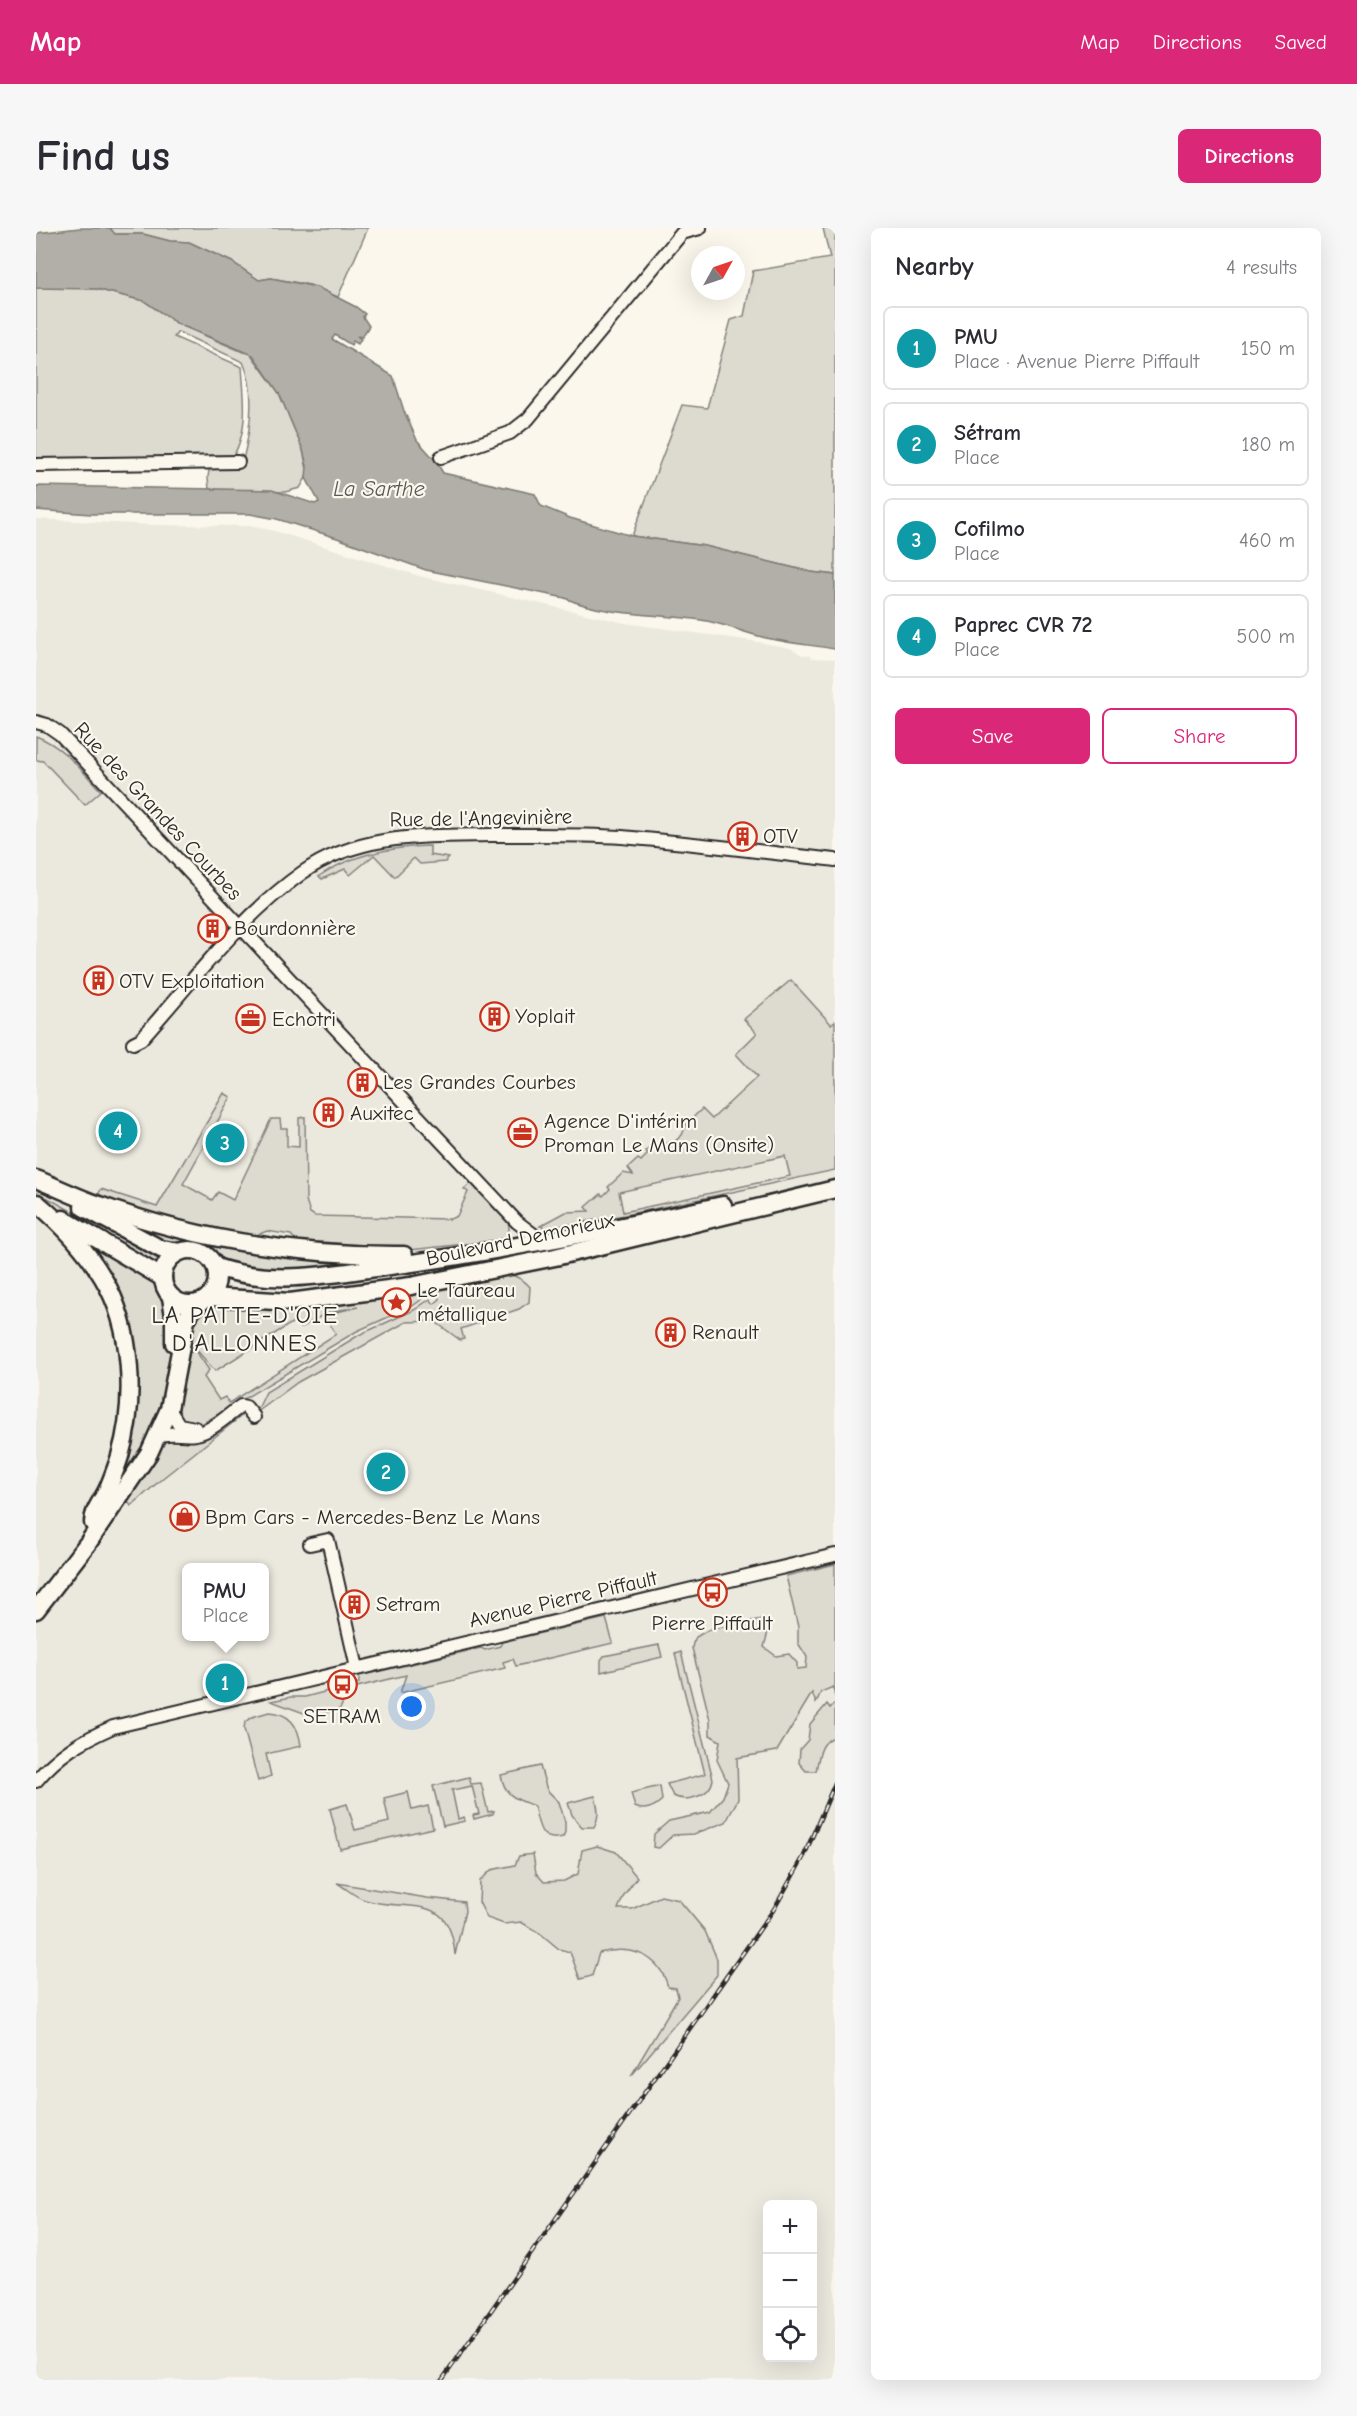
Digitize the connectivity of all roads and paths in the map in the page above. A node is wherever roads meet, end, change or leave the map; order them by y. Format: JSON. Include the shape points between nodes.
{"nodes":[{"id":1,"x":700,"y":228,"type":"edge"},
{"id":2,"x":684,"y":230,"type":"edge"},
{"id":3,"x":441,"y":457,"type":"dead end"},
{"id":4,"x":237,"y":462,"type":"dead end"},
{"id":5,"x":36,"y":465,"type":"edge"},
{"id":6,"x":36,"y":722,"type":"edge"},
{"id":7,"x":835,"y":860,"type":"edge"},
{"id":8,"x":240,"y":926,"type":"junction"},
{"id":9,"x":133,"y":1043,"type":"dead end"},
{"id":10,"x":36,"y":1180,"type":"edge"},
{"id":11,"x":835,"y":1180,"type":"edge"},
{"id":12,"x":835,"y":1189,"type":"edge"},
{"id":13,"x":37,"y":1202,"type":"edge"},
{"id":14,"x":518,"y":1222,"type":"junction"},
{"id":15,"x":589,"y":1233,"type":"junction"},
{"id":16,"x":538,"y":1238,"type":"junction"},
{"id":17,"x":515,"y":1245,"type":"junction"},
{"id":18,"x":179,"y":1252,"type":"junction"},
{"id":19,"x":216,"y":1267,"type":"junction"},
{"id":20,"x":163,"y":1278,"type":"junction"},
{"id":21,"x":171,"y":1297,"type":"junction"},
{"id":22,"x":205,"y":1300,"type":"junction"},
{"id":23,"x":169,"y":1409,"type":"junction"},
{"id":24,"x":254,"y":1417,"type":"dead end"},
{"id":25,"x":221,"y":1419,"type":"junction"},
{"id":26,"x":157,"y":1436,"type":"junction"},
{"id":27,"x":93,"y":1523,"type":"junction"},
{"id":28,"x":310,"y":1544,"type":"dead end"},
{"id":29,"x":835,"y":1555,"type":"edge"},
{"id":30,"x":36,"y":1594,"type":"edge"},
{"id":31,"x":36,"y":1610,"type":"edge"},
{"id":32,"x":357,"y":1668,"type":"junction"},
{"id":33,"x":36,"y":1781,"type":"edge"}],
"edges":[{"from":1,"to":2,"type":"street"},
{"from":2,"to":3,"type":"street","via":[[528,419],[510,434]]},
{"from":4,"to":5,"type":"street"},
{"from":6,"to":8,"type":"street","name":"Rue des Grandes Courbes","via":[[60,734]]},
{"from":7,"to":8,"type":"street","name":"Rue de l'Angevinière","via":[[561,834],[412,836],[378,841],[319,863]]},
{"from":8,"to":9,"type":"street","name":"Rue de l'Angevinière"},
{"from":8,"to":14,"type":"street","name":"Rue des Grandes Courbes"},
{"from":10,"to":17,"type":"main road","via":[[121,1212],[264,1247],[411,1255]]},
{"from":10,"to":18,"type":"main road","via":[[160,1249]]},
{"from":11,"to":15,"type":"main road","name":"Boulevard Demorieux"},
{"from":12,"to":22,"type":"main road","name":"Boulevard Demorieux","via":[[555,1257],[411,1286],[290,1302]]},
{"from":13,"to":20,"type":"main road"},
{"from":13,"to":27,"type":"main road","via":[[64,1228],[104,1280],[125,1339],[128,1416],[121,1455],[93,1515]]},
{"from":14,"to":16,"type":"street","name":"Rue des Grandes Courbes"},
{"from":14,"to":17,"type":"street"},
{"from":15,"to":16,"type":"main road"},
{"from":15,"to":17,"type":"main road","name":"Boulevard Demorieux"},
{"from":16,"to":17,"type":"main road"},
{"from":17,"to":19,"type":"main road","name":"Boulevard Demorieux","via":[[295,1278],[238,1275]]},
{"from":18,"to":19,"type":"main road","via":[[201,1252]]},
{"from":18,"to":20,"type":"main road","via":[[166,1264]]},
{"from":19,"to":22,"type":"main road","via":[[218,1283]]},
{"from":20,"to":21,"type":"main road"},
{"from":21,"to":22,"type":"main road","via":[[190,1305]]},
{"from":21,"to":27,"type":"main road","via":[[174,1346],[164,1394],[148,1438]]},
{"from":22,"to":23,"type":"main road","via":[[186,1320]]},
{"from":23,"to":25,"type":"street","via":[[176,1422],[185,1428],[198,1428]]},
{"from":23,"to":26,"type":"main road"},
{"from":24,"to":25,"type":"street","via":[[241,1406]]},
{"from":25,"to":26,"type":"street","via":[[198,1434]]},
{"from":26,"to":31,"type":"main road","via":[[115,1505]]},
{"from":27,"to":30,"type":"main road"},
{"from":28,"to":32,"type":"street","via":[[328,1540]]},
{"from":29,"to":32,"type":"street","name":"Avenue Pierre Piffault"},
{"from":32,"to":33,"type":"street","name":"Avenue Pierre Piffault","via":[[113,1727],[82,1740],[51,1763]]}]}
